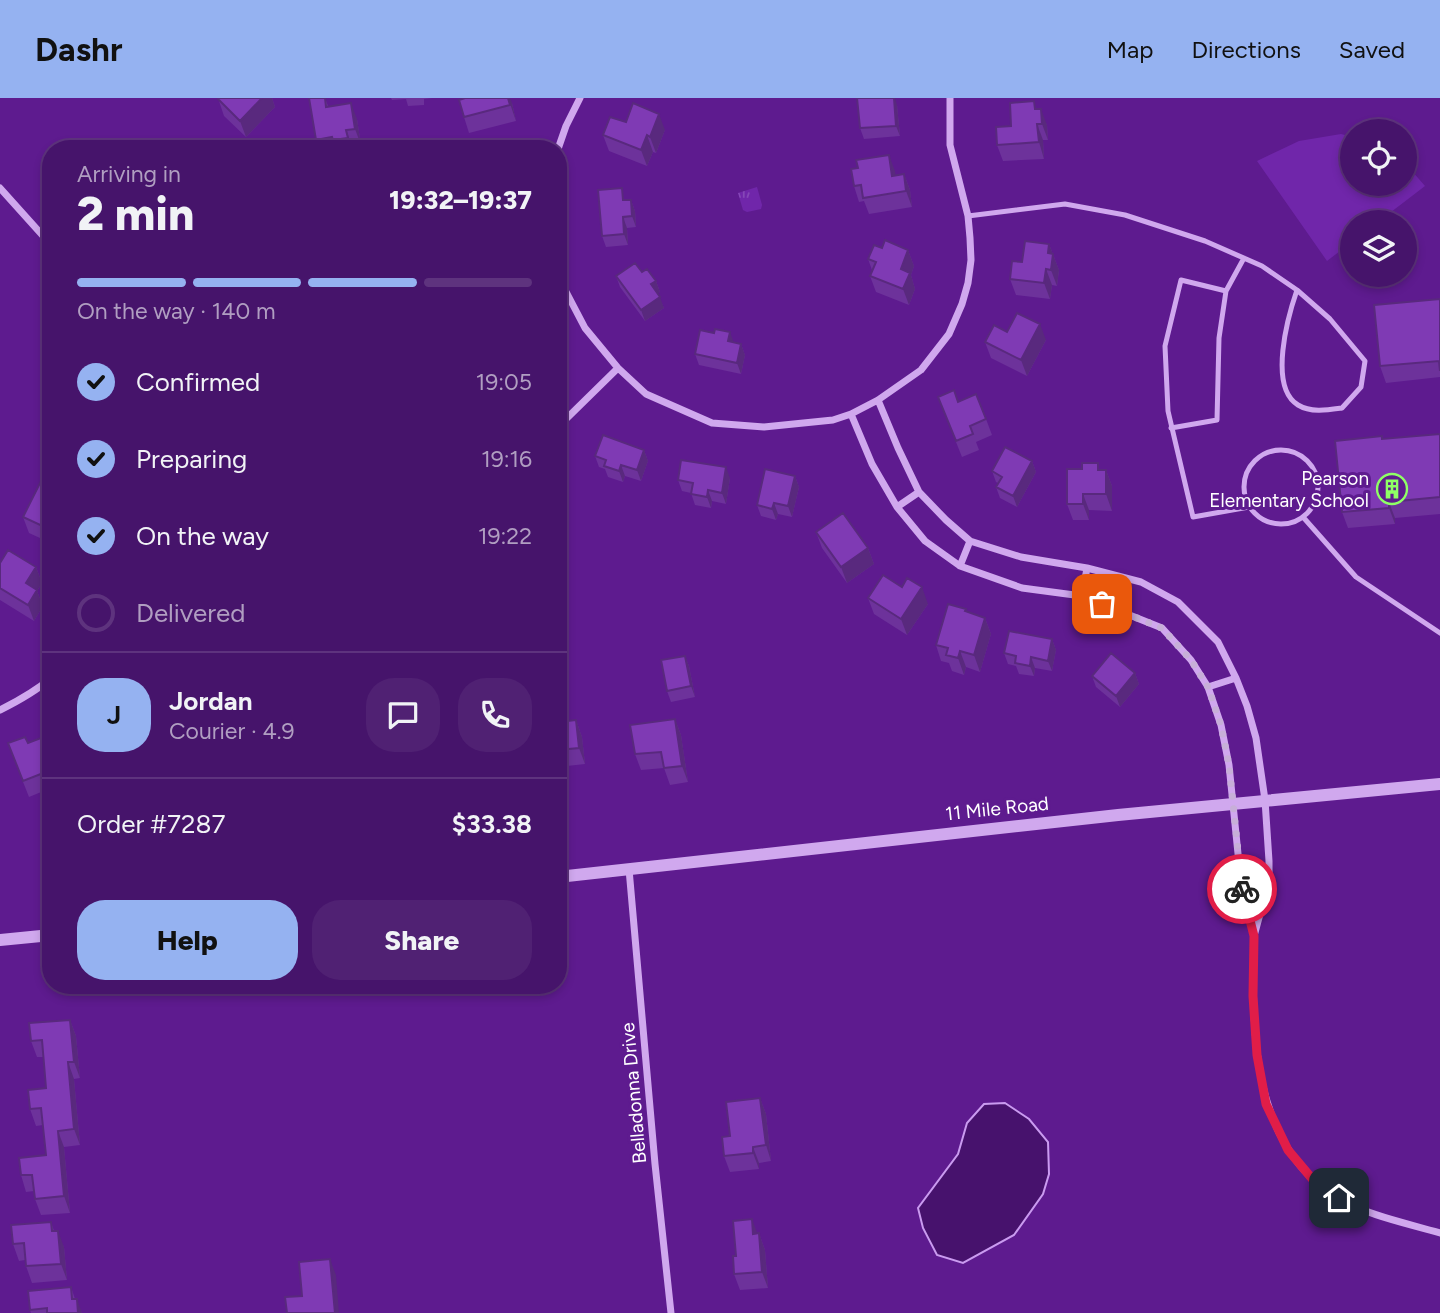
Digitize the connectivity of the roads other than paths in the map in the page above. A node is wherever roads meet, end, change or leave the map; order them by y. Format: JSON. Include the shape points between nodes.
{"nodes":[{"id":1,"x":580,"y":98,"type":"edge"},
{"id":2,"x":950,"y":98,"type":"edge"},
{"id":3,"x":561,"y":140,"type":"edge"},
{"id":4,"x":0,"y":188,"type":"edge"},
{"id":5,"x":968,"y":216,"type":"junction"},
{"id":6,"x":42,"y":235,"type":"edge"},
{"id":7,"x":1244,"y":258,"type":"junction"},
{"id":8,"x":1226,"y":290,"type":"junction"},
{"id":9,"x":1297,"y":290,"type":"junction"},
{"id":10,"x":567,"y":294,"type":"edge"},
{"id":11,"x":618,"y":368,"type":"junction"},
{"id":12,"x":878,"y":400,"type":"junction"},
{"id":13,"x":851,"y":414,"type":"junction"},
{"id":14,"x":567,"y":418,"type":"edge"},
{"id":15,"x":1171,"y":428,"type":"junction"},
{"id":16,"x":919,"y":492,"type":"junction"},
{"id":17,"x":897,"y":507,"type":"junction"},
{"id":18,"x":1249,"y":508,"type":"junction"},
{"id":19,"x":1303,"y":517,"type":"junction"},
{"id":20,"x":970,"y":541,"type":"junction"},
{"id":21,"x":960,"y":566,"type":"junction"},
{"id":22,"x":1087,"y":568,"type":"junction"},
{"id":23,"x":1082,"y":596,"type":"junction"},
{"id":24,"x":1440,"y":633,"type":"edge"},
{"id":25,"x":1236,"y":678,"type":"junction"},
{"id":26,"x":42,"y":684,"type":"edge"},
{"id":27,"x":1208,"y":687,"type":"junction"},
{"id":28,"x":0,"y":710,"type":"edge"},
{"id":29,"x":1440,"y":784,"type":"edge"},
{"id":30,"x":1265,"y":800,"type":"junction"},
{"id":31,"x":1233,"y":803,"type":"junction"},
{"id":32,"x":629,"y":869,"type":"junction"},
{"id":33,"x":567,"y":876,"type":"edge"},
{"id":34,"x":42,"y":936,"type":"edge"},
{"id":35,"x":1254,"y":936,"type":"junction"},
{"id":36,"x":0,"y":940,"type":"edge"},
{"id":37,"x":1440,"y":1233,"type":"edge"},
{"id":38,"x":671,"y":1313,"type":"edge"}],
"edges":[{"from":1,"to":3,"type":"street"},
{"from":2,"to":5,"type":"street","via":[[950,145]]},
{"from":4,"to":6,"type":"street"},
{"from":5,"to":7,"type":"lane","via":[[1065,204],[1125,215]]},
{"from":5,"to":12,"type":"street","via":[[968,283],[949,334],[921,370]]},
{"from":7,"to":8,"type":"lane"},
{"from":7,"to":9,"type":"lane"},
{"from":8,"to":15,"type":"lane","via":[[1219,338],[1217,420]]},
{"from":8,"to":15,"type":"lane","via":[[1181,280],[1165,346]]},
{"from":9,"to":9,"type":"lane","via":[[1330,319],[1365,361],[1361,387],[1342,408],[1319,411],[1298,405],[1285,391],[1281,362],[1288,314]]},
{"from":10,"to":11,"type":"street","via":[[585,328]]},
{"from":11,"to":13,"type":"street","via":[[646,394],[712,423],[764,428]]},
{"from":11,"to":14,"type":"street"},
{"from":12,"to":13,"type":"street"},
{"from":12,"to":16,"type":"street"},
{"from":13,"to":17,"type":"street"},
{"from":15,"to":18,"type":"lane","via":[[1193,517]]},
{"from":16,"to":17,"type":"street"},
{"from":16,"to":20,"type":"street"},
{"from":17,"to":21,"type":"street","via":[[925,541]]},
{"from":18,"to":19,"type":"lane","via":[[1270,524],[1293,523]]},
{"from":18,"to":19,"type":"lane","via":[[1243,484],[1246,472],[1262,454],[1286,450],[1308,461],[1315,472],[1317,496]]},
{"from":19,"to":24,"type":"lane","via":[[1356,577]]},
{"from":20,"to":21,"type":"street"},
{"from":20,"to":22,"type":"street","via":[[1021,557]]},
{"from":21,"to":23,"type":"street","via":[[1022,588]]},
{"from":22,"to":23,"type":"street"},
{"from":22,"to":25,"type":"street","via":[[1141,582],[1178,601],[1219,642]]},
{"from":23,"to":27,"type":"street","via":[[1162,628]]},
{"from":25,"to":27,"type":"street"},
{"from":25,"to":30,"type":"street","via":[[1256,738]]},
{"from":26,"to":28,"type":"street"},
{"from":27,"to":31,"type":"street","via":[[1221,725]]},
{"from":29,"to":30,"type":"street","name":"11 Mile Road"},
{"from":30,"to":31,"type":"street","name":"11 Mile Road"},
{"from":30,"to":35,"type":"street","via":[[1269,881]]},
{"from":31,"to":32,"type":"street","name":"11 Mile Road"},
{"from":31,"to":35,"type":"street","via":[[1242,893]]},
{"from":32,"to":33,"type":"street","name":"11 Mile Road"},
{"from":32,"to":38,"type":"street","name":"Belladonna Drive"},
{"from":34,"to":36,"type":"street"},
{"from":35,"to":37,"type":"street","via":[[1257,1055],[1266,1104],[1288,1150],[1314,1181],[1339,1198],[1365,1211]]}]}
